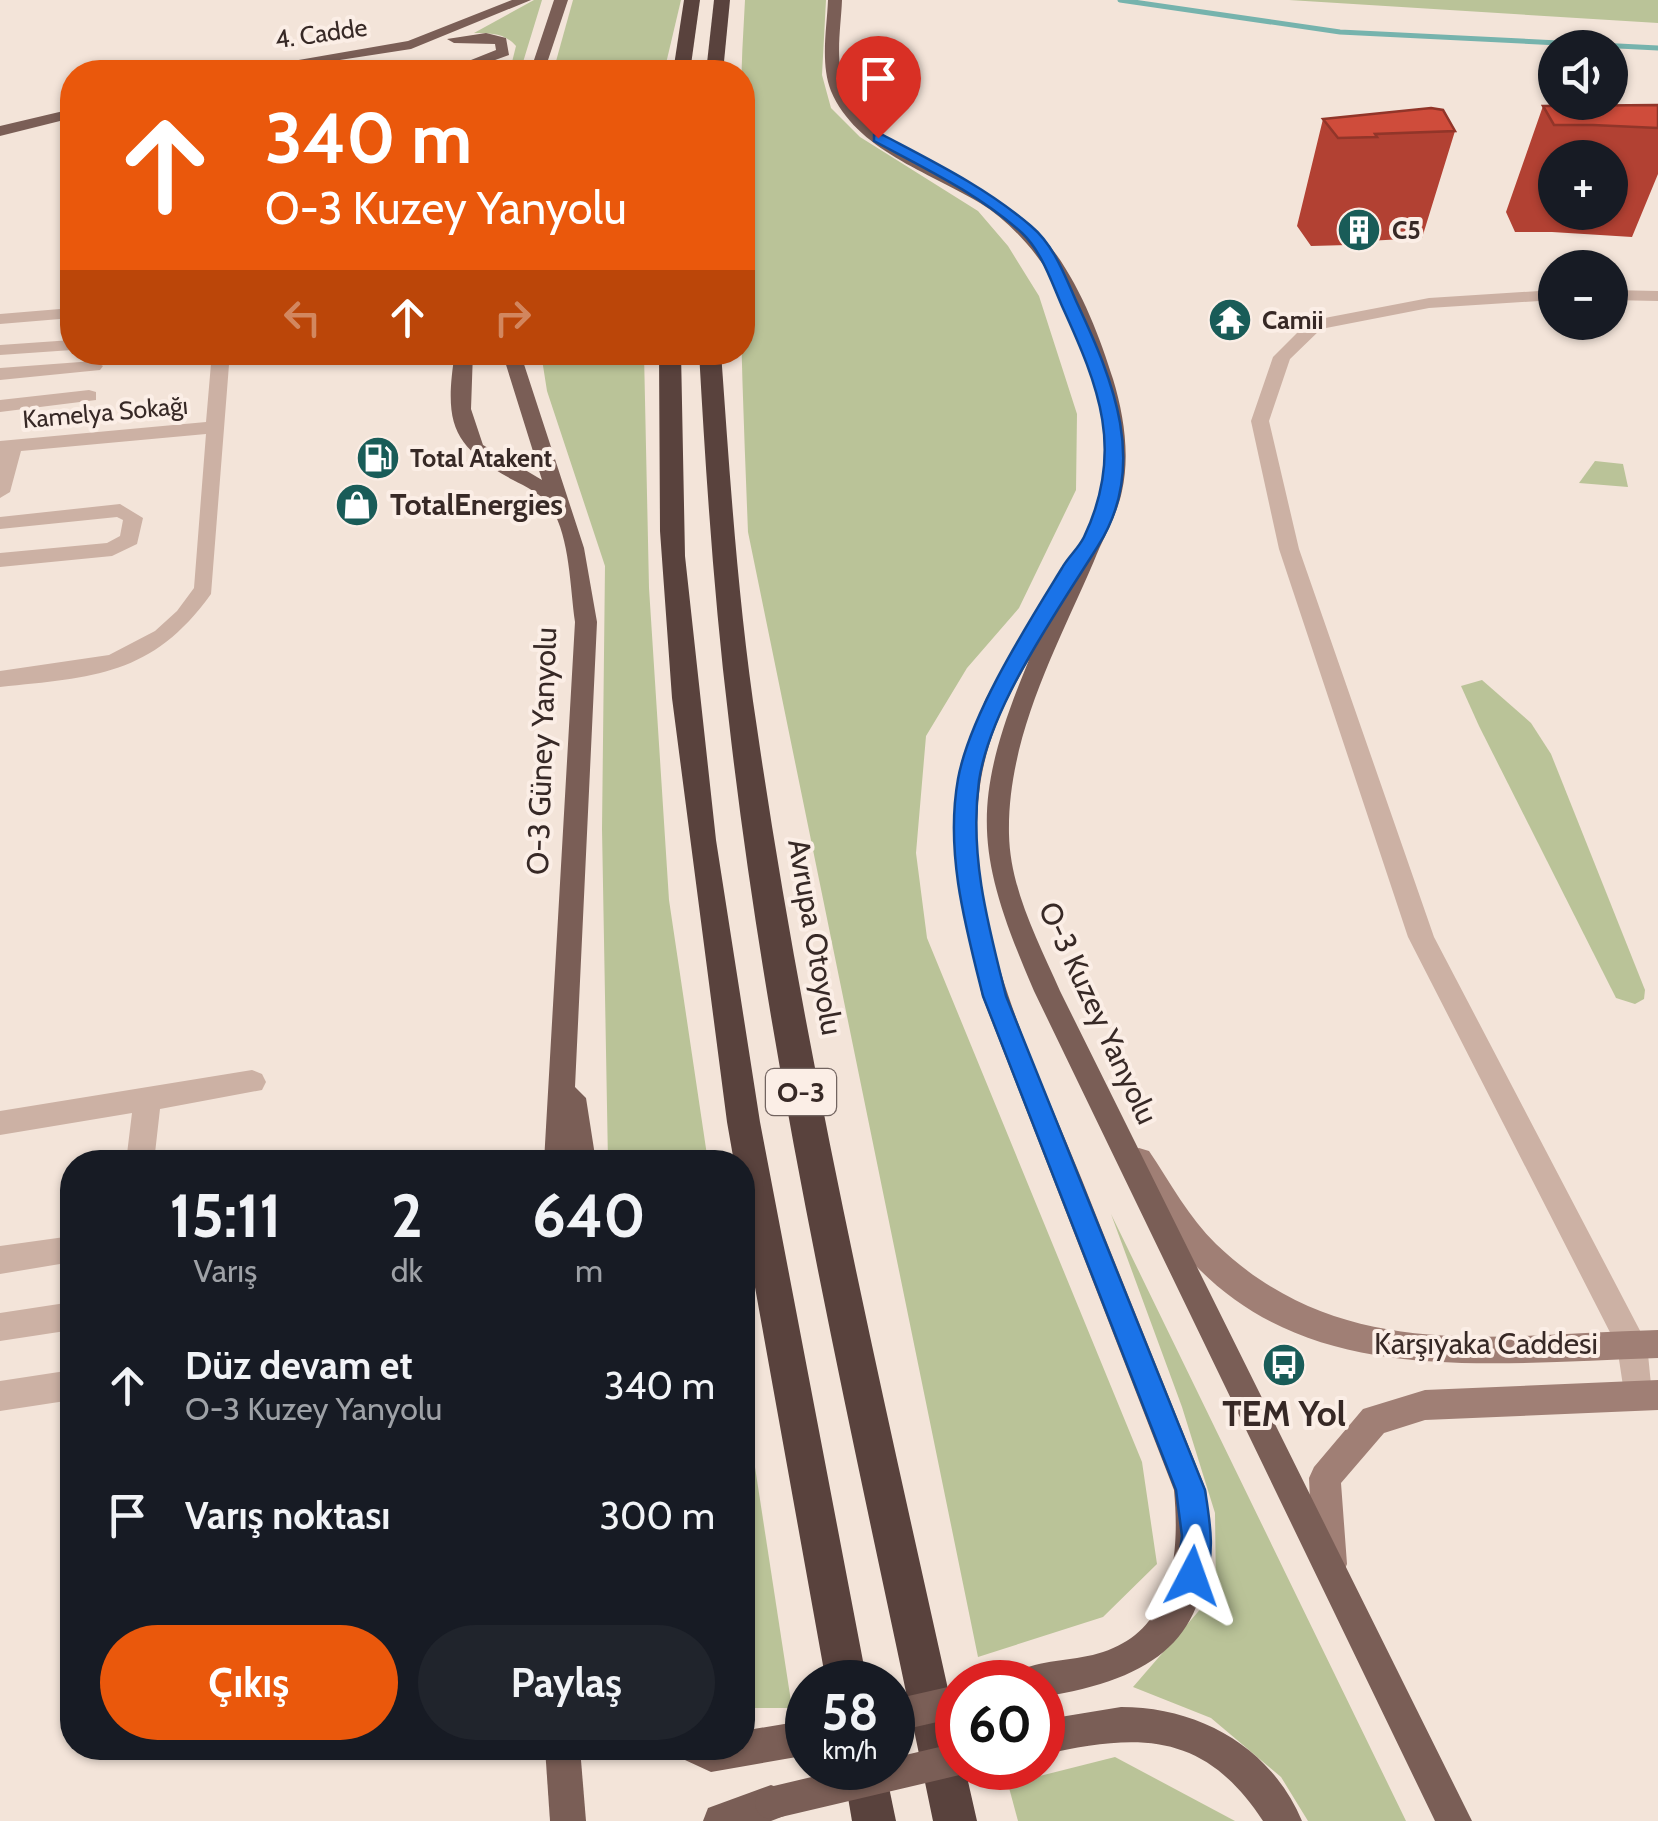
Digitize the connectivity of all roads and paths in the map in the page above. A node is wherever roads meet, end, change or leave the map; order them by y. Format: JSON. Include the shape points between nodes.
{"nodes":[{"id":1,"x":524,"y":0,"type":"edge"},
{"id":2,"x":561,"y":0,"type":"edge"},
{"id":3,"x":692,"y":0,"type":"edge"},
{"id":4,"x":722,"y":0,"type":"edge"},
{"id":5,"x":835,"y":0,"type":"edge"},
{"id":6,"x":412,"y":45,"type":"junction"},
{"id":7,"x":315,"y":60,"type":"edge"},
{"id":8,"x":489,"y":60,"type":"edge"},
{"id":9,"x":540,"y":60,"type":"edge"},
{"id":10,"x":682,"y":60,"type":"edge"},
{"id":11,"x":716,"y":60,"type":"edge"},
{"id":12,"x":60,"y":117,"type":"edge"},
{"id":13,"x":0,"y":131,"type":"edge"},
{"id":14,"x":60,"y":132,"type":"edge"},
{"id":15,"x":0,"y":144,"type":"edge"},
{"id":16,"x":1628,"y":295,"type":"edge"},
{"id":17,"x":1658,"y":296,"type":"edge"},
{"id":18,"x":1538,"y":297,"type":"edge"},
{"id":19,"x":60,"y":313,"type":"edge"},
{"id":20,"x":0,"y":319,"type":"edge"},
{"id":21,"x":60,"y":345,"type":"edge"},
{"id":22,"x":0,"y":350,"type":"edge"},
{"id":23,"x":60,"y":365,"type":"edge"},
{"id":24,"x":94,"y":365,"type":"edge"},
{"id":25,"x":220,"y":365,"type":"edge"},
{"id":26,"x":462,"y":365,"type":"edge"},
{"id":27,"x":515,"y":365,"type":"edge"},
{"id":28,"x":670,"y":365,"type":"edge"},
{"id":29,"x":711,"y":365,"type":"edge"},
{"id":30,"x":0,"y":374,"type":"edge"},
{"id":31,"x":89,"y":396,"type":"junction"},
{"id":32,"x":0,"y":406,"type":"edge"},
{"id":33,"x":214,"y":426,"type":"junction"},
{"id":34,"x":82,"y":439,"type":"junction"},
{"id":35,"x":6,"y":446,"type":"edge"},
{"id":36,"x":0,"y":492,"type":"edge"},
{"id":37,"x":560,"y":505,"type":"junction"},
{"id":38,"x":0,"y":522,"type":"edge"},
{"id":39,"x":1090,"y":544,"type":"junction"},
{"id":40,"x":0,"y":560,"type":"edge"},
{"id":41,"x":0,"y":679,"type":"edge"},
{"id":42,"x":564,"y":1054,"type":"junction"},
{"id":43,"x":252,"y":1082,"type":"dead end"},
{"id":44,"x":147,"y":1102,"type":"junction"},
{"id":45,"x":1110,"y":1119,"type":"junction"},
{"id":46,"x":0,"y":1123,"type":"edge"},
{"id":47,"x":141,"y":1150,"type":"edge"},
{"id":48,"x":559,"y":1150,"type":"edge"},
{"id":49,"x":580,"y":1150,"type":"edge"},
{"id":50,"x":751,"y":1150,"type":"edge"},
{"id":51,"x":755,"y":1177,"type":"edge"},
{"id":52,"x":60,"y":1251,"type":"edge"},
{"id":53,"x":0,"y":1260,"type":"edge"},
{"id":54,"x":60,"y":1318,"type":"edge"},
{"id":55,"x":0,"y":1327,"type":"edge"},
{"id":56,"x":1645,"y":1344,"type":"edge"},
{"id":57,"x":60,"y":1386,"type":"edge"},
{"id":58,"x":1648,"y":1395,"type":"edge"},
{"id":59,"x":0,"y":1396,"type":"edge"},
{"id":60,"x":1331,"y":1569,"type":"junction"},
{"id":61,"x":844,"y":1660,"type":"edge"},
{"id":62,"x":1065,"y":1676,"type":"edge"},
{"id":63,"x":1065,"y":1732,"type":"edge"},
{"id":64,"x":785,"y":1742,"type":"edge"},
{"id":65,"x":755,"y":1749,"type":"edge"},
{"id":66,"x":565,"y":1760,"type":"edge"},
{"id":67,"x":935,"y":1764,"type":"edge"},
{"id":68,"x":868,"y":1790,"type":"edge"},
{"id":69,"x":568,"y":1821,"type":"edge"},
{"id":70,"x":721,"y":1821,"type":"edge"},
{"id":71,"x":874,"y":1821,"type":"edge"},
{"id":72,"x":955,"y":1821,"type":"edge"},
{"id":73,"x":1284,"y":1821,"type":"edge"},
{"id":74,"x":1454,"y":1821,"type":"edge"}],
"edges":[{"from":1,"to":6,"type":"main road","name":"4. Cadde"},
{"from":2,"to":9,"type":"main road"},
{"from":3,"to":10,"type":"highway"},
{"from":4,"to":11,"type":"highway"},
{"from":5,"to":39,"type":"main road","name":"O-3 Kuzey Yanyolu","via":[[833,66],[853,115],[878,138],[960,181],[1028,231],[1071,304],[1103,378],[1116,438],[1112,492]]},
{"from":6,"to":7,"type":"main road","name":"4. Cadde"},
{"from":6,"to":8,"type":"main road","via":[[486,37],[504,47]]},
{"from":12,"to":13,"type":"main road"},
{"from":14,"to":15,"type":"main road"},
{"from":16,"to":17,"type":"street"},
{"from":18,"to":56,"type":"street","via":[[1429,303],[1315,326],[1282,358],[1260,421],[1289,549],[1421,937]]},
{"from":19,"to":20,"type":"street"},
{"from":21,"to":22,"type":"street"},
{"from":23,"to":30,"type":"street"},
{"from":24,"to":31,"type":"street"},
{"from":25,"to":33,"type":"street"},
{"from":26,"to":37,"type":"main road","via":[[469,438],[484,456],[526,476]]},
{"from":27,"to":37,"type":"main road","name":"O-3 Güney Yanyolu"},
{"from":28,"to":50,"type":"highway","number":"O-3","via":[[677,608],[716,941]]},
{"from":29,"to":72,"type":"highway","name":"Avrupa Otoyolu","number":"O-3","via":[[728,631],[767,899],[812,1154]]},
{"from":31,"to":32,"type":"street"},
{"from":31,"to":34,"type":"street"},
{"from":33,"to":34,"type":"street","name":"Kamelya Sokağı"},
{"from":33,"to":41,"type":"street","via":[[204,589],[192,610],[136,655],[108,667]]},
{"from":34,"to":35,"type":"street","name":"Kamelya Sokağı"},
{"from":35,"to":36,"type":"street"},
{"from":37,"to":42,"type":"main road","name":"O-3 Güney Yanyolu","via":[[586,622]]},
{"from":38,"to":40,"type":"street","via":[[120,510],[133,518],[130,538],[112,549]]},
{"from":39,"to":45,"type":"main road","name":"O-3 Kuzey Yanyolu","via":[[1018,718],[999,786],[997,837],[1014,914]]},
{"from":39,"to":62,"type":"main road","via":[[983,728],[969,779],[965,842],[994,996],[1175,1447],[1197,1536],[1192,1576],[1152,1644],[1111,1667]]},
{"from":42,"to":48,"type":"main road","name":"O-3 Güney Yanyolu"},
{"from":42,"to":49,"type":"main road"},
{"from":43,"to":44,"type":"street"},
{"from":44,"to":46,"type":"street"},
{"from":44,"to":47,"type":"street"},
{"from":45,"to":56,"type":"main road","name":"Karşıyaka Caddesi","via":[[1204,1253],[1263,1304],[1316,1331],[1400,1350]]},
{"from":45,"to":60,"type":"main road","name":"O-3 Kuzey Yanyolu"},
{"from":51,"to":61,"type":"highway","number":"O-3"},
{"from":52,"to":53,"type":"street"},
{"from":54,"to":55,"type":"street"},
{"from":56,"to":58,"type":"street"},
{"from":57,"to":59,"type":"street"},
{"from":58,"to":60,"type":"main road","name":"Karşıyaka Caddesi","via":[[1426,1405],[1374,1420],[1324,1478]]},
{"from":60,"to":74,"type":"main road","name":"O-3 Kuzey Yanyolu"},
{"from":63,"to":73,"type":"main road","via":[[1148,1721],[1197,1734],[1243,1766]]},
{"from":64,"to":65,"type":"main road"},
{"from":66,"to":69,"type":"main road"},
{"from":67,"to":70,"type":"main road","bridge":true},
{"from":68,"to":71,"type":"highway"}]}
